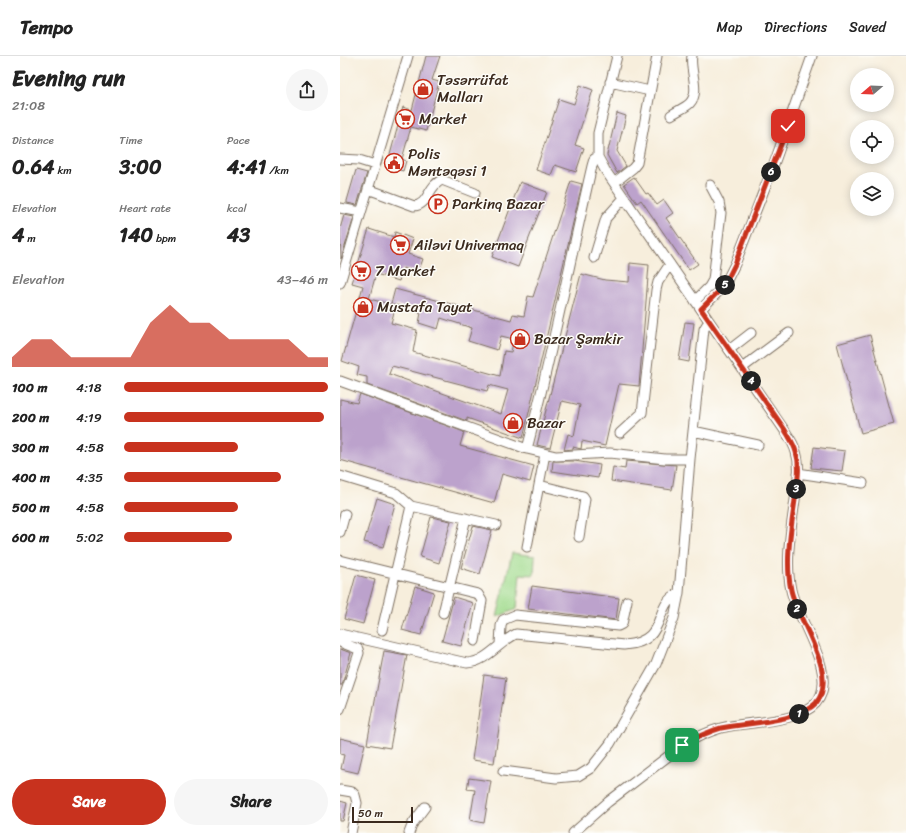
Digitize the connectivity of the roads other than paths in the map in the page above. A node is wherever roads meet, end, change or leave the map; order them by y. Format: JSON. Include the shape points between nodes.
{"nodes":[{"id":1,"x":408,"y":56,"type":"edge"},
{"id":2,"x":616,"y":56,"type":"edge"},
{"id":3,"x":657,"y":56,"type":"edge"},
{"id":4,"x":692,"y":56,"type":"edge"},
{"id":5,"x":812,"y":56,"type":"edge"},
{"id":6,"x":610,"y":82,"type":"junction"},
{"id":7,"x":650,"y":91,"type":"junction"},
{"id":8,"x":671,"y":115,"type":"dead end"},
{"id":9,"x":598,"y":157,"type":"junction"},
{"id":10,"x":340,"y":159,"type":"edge"},
{"id":11,"x":375,"y":164,"type":"junction"},
{"id":12,"x":614,"y":183,"type":"junction"},
{"id":13,"x":710,"y":185,"type":"dead end"},
{"id":14,"x":368,"y":189,"type":"junction"},
{"id":15,"x":474,"y":193,"type":"dead end"},
{"id":16,"x":624,"y":198,"type":"junction"},
{"id":17,"x":340,"y":208,"type":"edge"},
{"id":18,"x":361,"y":212,"type":"junction"},
{"id":19,"x":594,"y":258,"type":"dead end"},
{"id":20,"x":670,"y":264,"type":"junction"},
{"id":21,"x":340,"y":283,"type":"edge"},
{"id":22,"x":695,"y":301,"type":"junction"},
{"id":23,"x":701,"y":309,"type":"junction"},
{"id":24,"x":707,"y":324,"type":"dead end"},
{"id":25,"x":751,"y":333,"type":"dead end"},
{"id":26,"x":789,"y":333,"type":"dead end"},
{"id":27,"x":729,"y":350,"type":"junction"},
{"id":28,"x":742,"y":368,"type":"junction"},
{"id":29,"x":340,"y":381,"type":"edge"},
{"id":30,"x":693,"y":431,"type":"junction"},
{"id":31,"x":620,"y":433,"type":"dead end"},
{"id":32,"x":758,"y":445,"type":"dead end"},
{"id":33,"x":527,"y":449,"type":"junction"},
{"id":34,"x":545,"y":454,"type":"junction"},
{"id":35,"x":690,"y":459,"type":"junction"},
{"id":36,"x":798,"y":473,"type":"junction"},
{"id":37,"x":340,"y":476,"type":"edge"},
{"id":38,"x":863,"y":483,"type":"dead end"},
{"id":39,"x":539,"y":485,"type":"junction"},
{"id":40,"x":411,"y":506,"type":"junction"},
{"id":41,"x":345,"y":514,"type":"dead end"},
{"id":42,"x":466,"y":518,"type":"junction"},
{"id":43,"x":496,"y":525,"type":"dead end"},
{"id":44,"x":340,"y":532,"type":"edge"},
{"id":45,"x":579,"y":537,"type":"dead end"},
{"id":46,"x":527,"y":546,"type":"dead end"},
{"id":47,"x":340,"y":560,"type":"edge"},
{"id":48,"x":395,"y":574,"type":"junction"},
{"id":49,"x":449,"y":586,"type":"junction"},
{"id":50,"x":679,"y":593,"type":"junction"},
{"id":51,"x":627,"y":601,"type":"dead end"},
{"id":52,"x":443,"y":613,"type":"dead end"},
{"id":53,"x":382,"y":630,"type":"dead end"},
{"id":54,"x":340,"y":634,"type":"edge"},
{"id":55,"x":476,"y":641,"type":"dead end"},
{"id":56,"x":340,"y":642,"type":"edge"},
{"id":57,"x":500,"y":644,"type":"junction"},
{"id":58,"x":340,"y":709,"type":"edge"},
{"id":59,"x":503,"y":771,"type":"dead end"},
{"id":60,"x":340,"y":790,"type":"edge"},
{"id":61,"x":425,"y":807,"type":"dead end"},
{"id":62,"x":351,"y":833,"type":"edge"},
{"id":63,"x":409,"y":833,"type":"edge"},
{"id":64,"x":573,"y":833,"type":"edge"}],
"edges":[{"from":1,"to":11,"type":"street"},
{"from":2,"to":6,"type":"street"},
{"from":3,"to":7,"type":"street"},
{"from":4,"to":8,"type":"street","via":[[690,68],[695,90],[693,99]]},
{"from":5,"to":23,"type":"street","via":[[735,264],[724,286]]},
{"from":6,"to":7,"type":"street"},
{"from":6,"to":9,"type":"street","via":[[598,133]]},
{"from":7,"to":12,"type":"street","via":[[637,163]]},
{"from":9,"to":12,"type":"street"},
{"from":9,"to":33,"type":"street","via":[[592,166],[547,371]]},
{"from":10,"to":11,"type":"street"},
{"from":11,"to":14,"type":"street"},
{"from":12,"to":16,"type":"street"},
{"from":13,"to":22,"type":"street","via":[[719,202],[721,213],[713,280]]},
{"from":14,"to":15,"type":"street","via":[[414,206],[424,202],[435,184],[442,180]]},
{"from":14,"to":18,"type":"street"},
{"from":16,"to":19,"type":"street","via":[[606,218]]},
{"from":16,"to":20,"type":"street"},
{"from":17,"to":18,"type":"street"},
{"from":18,"to":21,"type":"street"},
{"from":20,"to":22,"type":"street"},
{"from":20,"to":31,"type":"street","via":[[658,282],[656,290],[642,414]]},
{"from":22,"to":23,"type":"street"},
{"from":23,"to":27,"type":"street"},
{"from":24,"to":30,"type":"street","via":[[704,329]]},
{"from":25,"to":27,"type":"street"},
{"from":26,"to":28,"type":"street"},
{"from":27,"to":28,"type":"street"},
{"from":28,"to":36,"type":"street","via":[[792,444],[796,452]]},
{"from":29,"to":33,"type":"street"},
{"from":30,"to":32,"type":"street"},
{"from":30,"to":35,"type":"street"},
{"from":33,"to":34,"type":"street"},
{"from":34,"to":35,"type":"street","via":[[576,456],[610,453]]},
{"from":34,"to":39,"type":"street"},
{"from":35,"to":50,"type":"street"},
{"from":36,"to":38,"type":"street"},
{"from":36,"to":64,"type":"street","via":[[789,570],[797,610],[823,672],[824,681],[820,697],[808,709],[792,716],[722,728],[696,737],[665,757]]},
{"from":37,"to":40,"type":"street","via":[[396,493]]},
{"from":39,"to":45,"type":"street","via":[[585,498]]},
{"from":39,"to":46,"type":"street"},
{"from":40,"to":42,"type":"street"},
{"from":40,"to":48,"type":"street"},
{"from":41,"to":44,"type":"street"},
{"from":42,"to":43,"type":"street"},
{"from":42,"to":49,"type":"street"},
{"from":47,"to":48,"type":"street"},
{"from":48,"to":49,"type":"street"},
{"from":48,"to":53,"type":"street"},
{"from":49,"to":52,"type":"street"},
{"from":49,"to":55,"type":"street","via":[[472,591],[481,598]]},
{"from":50,"to":57,"type":"street","via":[[670,598],[652,633],[645,641],[636,644],[516,634]]},
{"from":50,"to":59,"type":"street","via":[[674,618],[656,664],[610,744],[591,768],[578,776],[567,778]]},
{"from":51,"to":57,"type":"street","via":[[622,624],[618,626],[525,615],[508,617],[503,620],[501,626]]},
{"from":54,"to":57,"type":"street","via":[[467,663],[481,660]]},
{"from":56,"to":58,"type":"street","via":[[358,649],[359,653]]},
{"from":60,"to":62,"type":"street","via":[[356,795],[357,803]]},
{"from":61,"to":63,"type":"street"}]}
